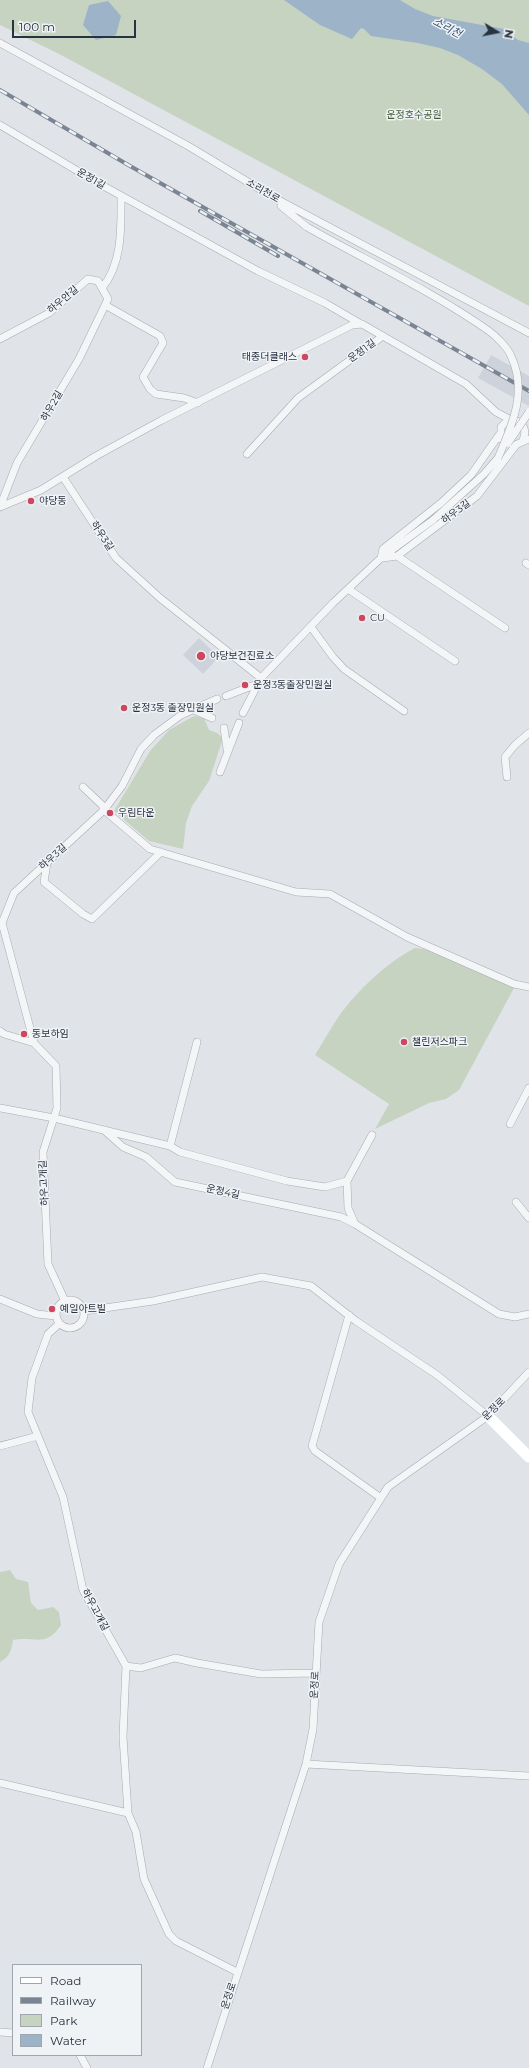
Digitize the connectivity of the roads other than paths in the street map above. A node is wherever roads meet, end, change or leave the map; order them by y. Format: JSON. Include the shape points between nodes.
{"nodes":[{"id":1,"x":0,"y":43,"type":"edge"},
{"id":2,"x":0,"y":125,"type":"edge"},
{"id":3,"x":121,"y":196,"type":"junction"},
{"id":4,"x":270,"y":196,"type":"junction"},
{"id":5,"x":102,"y":288,"type":"junction"},
{"id":6,"x":105,"y":305,"type":"junction"},
{"id":7,"x":362,"y":324,"type":"junction"},
{"id":8,"x":529,"y":333,"type":"edge"},
{"id":9,"x":383,"y":336,"type":"junction"},
{"id":10,"x":0,"y":339,"type":"edge"},
{"id":11,"x":198,"y":404,"type":"junction"},
{"id":12,"x":496,"y":412,"type":"junction"},
{"id":13,"x":529,"y":412,"type":"edge"},
{"id":14,"x":511,"y":420,"type":"junction"},
{"id":15,"x":501,"y":427,"type":"junction"},
{"id":16,"x":527,"y":429,"type":"edge"},
{"id":17,"x":499,"y":435,"type":"junction"},
{"id":18,"x":526,"y":439,"type":"edge"},
{"id":19,"x":516,"y":446,"type":"junction"},
{"id":20,"x":247,"y":454,"type":"dead end"},
{"id":21,"x":498,"y":458,"type":"junction"},
{"id":22,"x":63,"y":477,"type":"junction"},
{"id":23,"x":0,"y":507,"type":"edge"},
{"id":24,"x":397,"y":556,"type":"junction"},
{"id":25,"x":381,"y":558,"type":"junction"},
{"id":26,"x":348,"y":589,"type":"junction"},
{"id":27,"x":311,"y":627,"type":"junction"},
{"id":28,"x":505,"y":628,"type":"dead end"},
{"id":29,"x":455,"y":661,"type":"dead end"},
{"id":30,"x":259,"y":681,"type":"junction"},
{"id":31,"x":226,"y":696,"type":"dead end"},
{"id":32,"x":217,"y":699,"type":"dead end"},
{"id":33,"x":194,"y":710,"type":"junction"},
{"id":34,"x":404,"y":711,"type":"dead end"},
{"id":35,"x":243,"y":713,"type":"dead end"},
{"id":36,"x":212,"y":718,"type":"dead end"},
{"id":37,"x":239,"y":723,"type":"dead end"},
{"id":38,"x":224,"y":728,"type":"dead end"},
{"id":39,"x":529,"y":733,"type":"edge"},
{"id":40,"x":227,"y":749,"type":"junction"},
{"id":41,"x":220,"y":772,"type":"dead end"},
{"id":42,"x":507,"y":777,"type":"dead end"},
{"id":43,"x":83,"y":787,"type":"dead end"},
{"id":44,"x":104,"y":810,"type":"junction"},
{"id":45,"x":161,"y":852,"type":"junction"},
{"id":46,"x":47,"y":863,"type":"junction"},
{"id":47,"x":529,"y":987,"type":"edge"},
{"id":48,"x":0,"y":1031,"type":"edge"},
{"id":49,"x":197,"y":1042,"type":"dead end"},
{"id":50,"x":34,"y":1043,"type":"junction"},
{"id":51,"x":529,"y":1088,"type":"edge"},
{"id":52,"x":0,"y":1108,"type":"edge"},
{"id":53,"x":54,"y":1118,"type":"junction"},
{"id":54,"x":510,"y":1124,"type":"dead end"},
{"id":55,"x":105,"y":1130,"type":"junction"},
{"id":56,"x":372,"y":1135,"type":"dead end"},
{"id":57,"x":170,"y":1146,"type":"junction"},
{"id":58,"x":347,"y":1181,"type":"junction"},
{"id":59,"x":516,"y":1202,"type":"dead end"},
{"id":60,"x":529,"y":1218,"type":"edge"},
{"id":61,"x":356,"y":1224,"type":"junction"},
{"id":62,"x":0,"y":1299,"type":"edge"},
{"id":63,"x":65,"y":1301,"type":"junction"},
{"id":64,"x":84,"y":1311,"type":"junction"},
{"id":65,"x":529,"y":1314,"type":"edge"},
{"id":66,"x":349,"y":1315,"type":"junction"},
{"id":67,"x":56,"y":1316,"type":"junction"},
{"id":68,"x":59,"y":1324,"type":"junction"},
{"id":69,"x":529,"y":1372,"type":"edge"},
{"id":70,"x":488,"y":1416,"type":"junction"},
{"id":71,"x":38,"y":1436,"type":"junction"},
{"id":72,"x":0,"y":1446,"type":"edge"},
{"id":73,"x":529,"y":1457,"type":"edge"},
{"id":74,"x":381,"y":1498,"type":"junction"},
{"id":75,"x":126,"y":1666,"type":"junction"},
{"id":76,"x":316,"y":1673,"type":"junction"},
{"id":77,"x":306,"y":1764,"type":"junction"},
{"id":78,"x":529,"y":1776,"type":"edge"},
{"id":79,"x":0,"y":1783,"type":"edge"},
{"id":80,"x":128,"y":1813,"type":"junction"},
{"id":81,"x":237,"y":1972,"type":"junction"},
{"id":82,"x":0,"y":2032,"type":"edge"},
{"id":83,"x":12,"y":2034,"type":"edge"},
{"id":84,"x":81,"y":2056,"type":"edge"},
{"id":85,"x":87,"y":2068,"type":"edge"},
{"id":86,"x":207,"y":2068,"type":"edge"}],
"edges":[{"from":1,"to":4,"type":"street","name":"소리천로","via":[[190,148]]},
{"from":2,"to":3,"type":"street","name":"운정1길"},
{"from":3,"to":5,"type":"street","via":[[118,252]]},
{"from":3,"to":7,"type":"street","name":"운정1길"},
{"from":4,"to":8,"type":"street","name":"소리천로"},
{"from":4,"to":21,"type":"street","bridge":true,"via":[[306,227],[437,299],[491,332],[511,355],[517,375],[519,400]]},
{"from":5,"to":6,"type":"street","via":[[108,299]]},
{"from":5,"to":10,"type":"street","name":"하우안길","via":[[98,282],[88,279],[49,312]]},
{"from":6,"to":11,"type":"street","via":[[160,336],[163,343],[143,378],[150,389],[156,394],[184,398]]},
{"from":6,"to":23,"type":"street","name":"하우2길","via":[[79,359],[18,463]]},
{"from":7,"to":9,"type":"street"},
{"from":7,"to":11,"type":"street","name":"하우2길","via":[[352,325]]},
{"from":9,"to":12,"type":"street","name":"운정1길","via":[[466,384]]},
{"from":9,"to":20,"type":"street","name":"운정1길","via":[[298,398]]},
{"from":11,"to":22,"type":"street","name":"하우2길","via":[[110,449]]},
{"from":12,"to":14,"type":"street","name":"운정1길"},
{"from":12,"to":15,"type":"street"},
{"from":13,"to":21,"type":"street","bridge":true},
{"from":14,"to":15,"type":"street"},
{"from":14,"to":16,"type":"street","via":[[519,421]]},
{"from":15,"to":17,"type":"street"},
{"from":16,"to":18,"type":"street"},
{"from":17,"to":19,"type":"street","via":[[504,443]]},
{"from":17,"to":25,"type":"street","name":"하우3길","via":[[470,475],[441,503],[384,549]]},
{"from":18,"to":19,"type":"street"},
{"from":19,"to":24,"type":"street","name":"하우3길","via":[[477,496]]},
{"from":21,"to":25,"type":"street","via":[[433,520]]},
{"from":22,"to":23,"type":"street","name":"하우2길","via":[[41,490]]},
{"from":22,"to":30,"type":"street","name":"하우3길","via":[[116,558]]},
{"from":24,"to":25,"type":"street","name":"하우3길"},
{"from":24,"to":28,"type":"street"},
{"from":25,"to":26,"type":"street","name":"하우3길"},
{"from":26,"to":27,"type":"street","name":"하우3길"},
{"from":26,"to":29,"type":"street"},
{"from":27,"to":30,"type":"street","name":"하우3길"},
{"from":27,"to":34,"type":"street","via":[[344,669]]},
{"from":30,"to":31,"type":"street","name":"하우3길"},
{"from":30,"to":35,"type":"street","name":"하우3길"},
{"from":32,"to":33,"type":"street","name":"하우3길"},
{"from":33,"to":36,"type":"street"},
{"from":33,"to":44,"type":"street","name":"하우3길","via":[[181,714],[168,723],[141,749],[122,786]]},
{"from":37,"to":40,"type":"street"},
{"from":38,"to":40,"type":"street"},
{"from":39,"to":42,"type":"street","via":[[506,757]]},
{"from":40,"to":41,"type":"street"},
{"from":43,"to":44,"type":"street"},
{"from":44,"to":45,"type":"street","via":[[150,849]]},
{"from":44,"to":46,"type":"street","name":"하우3길"},
{"from":45,"to":46,"type":"street","via":[[92,919],[44,882]]},
{"from":45,"to":47,"type":"street","via":[[296,892],[330,894],[407,936],[514,984]]},
{"from":46,"to":50,"type":"street","name":"하우3길","via":[[14,892],[2,923]]},
{"from":48,"to":50,"type":"street","name":"하우고개길"},
{"from":49,"to":57,"type":"street"},
{"from":50,"to":53,"type":"street","name":"하우고개길","via":[[56,1066],[57,1108]]},
{"from":51,"to":54,"type":"street"},
{"from":52,"to":53,"type":"street"},
{"from":53,"to":55,"type":"street"},
{"from":53,"to":63,"type":"street","name":"하우고개길","via":[[43,1152],[48,1264]]},
{"from":55,"to":57,"type":"street"},
{"from":55,"to":61,"type":"street","name":"운정4길","via":[[123,1147],[146,1157],[175,1182],[341,1218]]},
{"from":56,"to":58,"type":"street"},
{"from":57,"to":58,"type":"street","via":[[180,1152],[287,1181],[325,1187]]},
{"from":58,"to":61,"type":"street","via":[[348,1208]]},
{"from":59,"to":60,"type":"street"},
{"from":61,"to":65,"type":"street","name":"운정4길","via":[[499,1314]]},
{"from":62,"to":67,"type":"street","via":[[37,1314]]},
{"from":63,"to":64,"type":"street","via":[[73,1300],[80,1304]]},
{"from":63,"to":67,"type":"street","via":[[60,1304]]},
{"from":64,"to":66,"type":"street","via":[[153,1301],[262,1277],[311,1286]]},
{"from":64,"to":68,"type":"street","via":[[84,1319],[73,1329]]},
{"from":66,"to":70,"type":"street","via":[[437,1375]]},
{"from":66,"to":74,"type":"street","via":[[312,1446],[315,1451]]},
{"from":67,"to":68,"type":"street"},
{"from":68,"to":71,"type":"street","name":"하우고개길","via":[[48,1334],[32,1378],[28,1412]]},
{"from":69,"to":70,"type":"street","name":"운정로"},
{"from":70,"to":73,"type":"street"},
{"from":70,"to":74,"type":"street","name":"운정로","via":[[388,1487]]},
{"from":71,"to":72,"type":"street"},
{"from":71,"to":75,"type":"street","name":"하우고개길","via":[[62,1497],[83,1590]]},
{"from":74,"to":76,"type":"street","name":"운정로","via":[[339,1564],[319,1622]]},
{"from":75,"to":76,"type":"street","via":[[141,1668],[175,1658],[261,1674]]},
{"from":75,"to":80,"type":"street","via":[[122,1737]]},
{"from":76,"to":77,"type":"street","name":"운정로","via":[[313,1729]]},
{"from":77,"to":78,"type":"street"},
{"from":77,"to":81,"type":"street","name":"운정로"},
{"from":79,"to":80,"type":"street"},
{"from":80,"to":81,"type":"street","via":[[136,1832],[144,1879],[169,1934],[176,1941]]},
{"from":81,"to":86,"type":"street","name":"운정로"},
{"from":82,"to":83,"type":"street"},
{"from":84,"to":85,"type":"street"}]}
